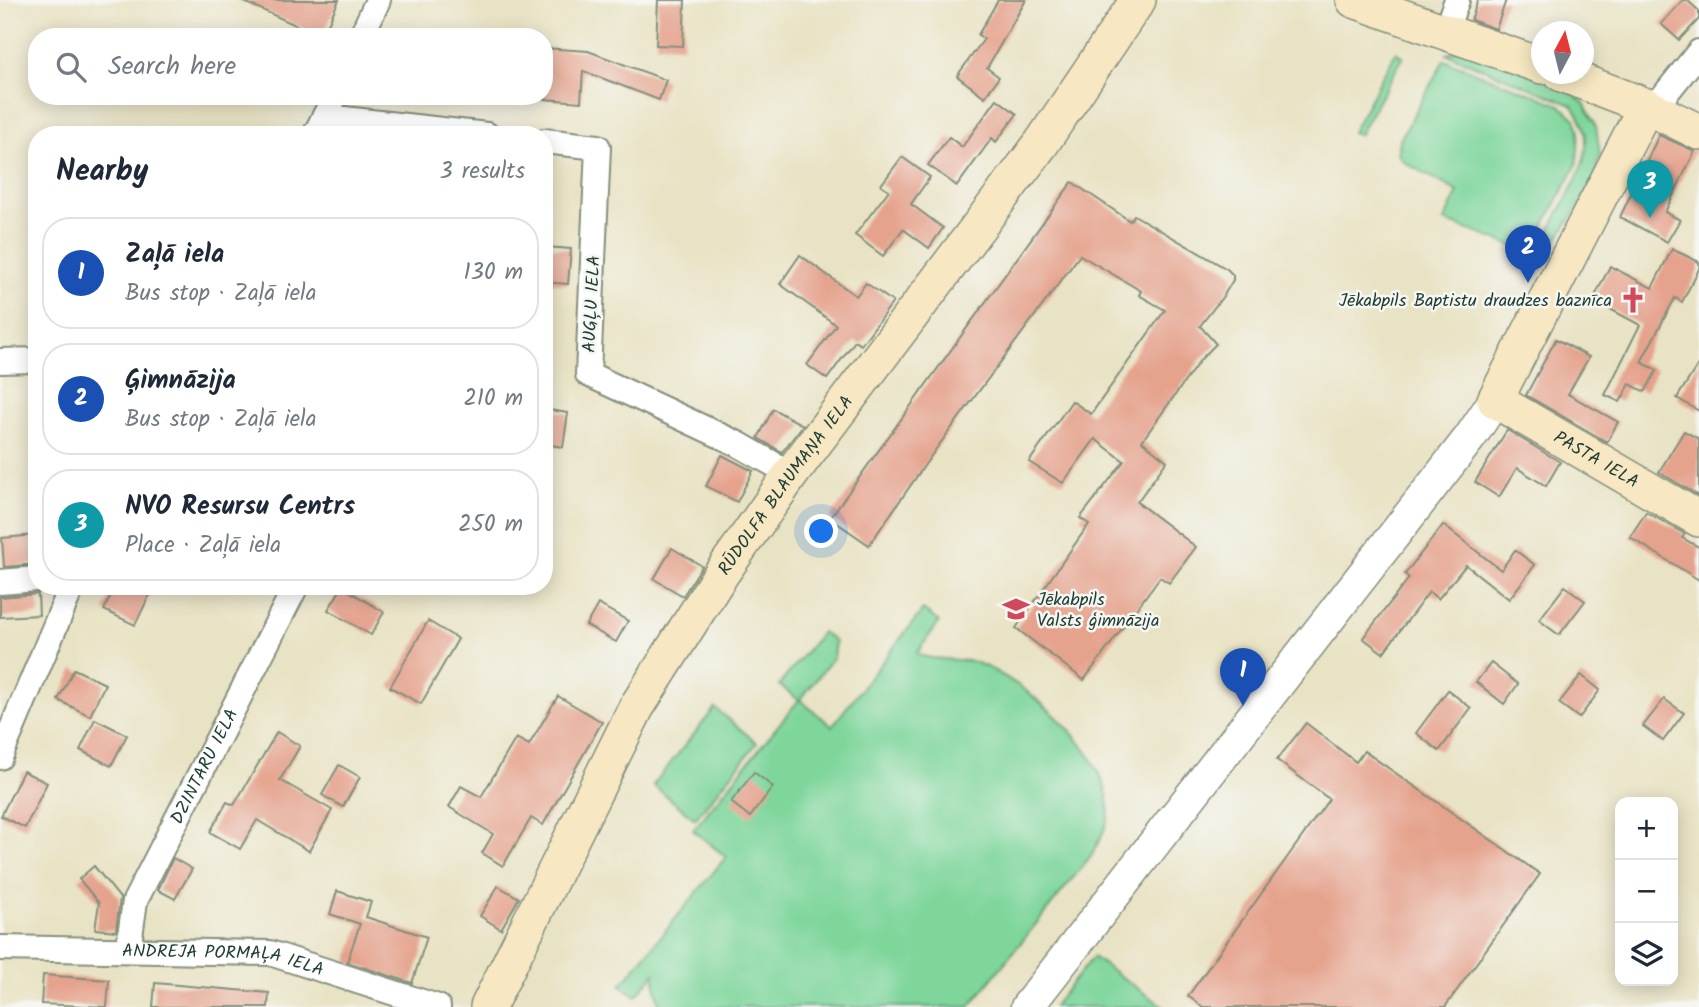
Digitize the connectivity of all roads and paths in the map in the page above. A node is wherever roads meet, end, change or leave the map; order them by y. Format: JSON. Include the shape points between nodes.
{"nodes":[{"id":1,"x":378,"y":0,"type":"edge"},
{"id":2,"x":1138,"y":0,"type":"edge"},
{"id":3,"x":1354,"y":0,"type":"edge"},
{"id":4,"x":1451,"y":16,"type":"edge"},
{"id":5,"x":365,"y":28,"type":"edge"},
{"id":6,"x":1699,"y":52,"type":"edge"},
{"id":7,"x":1531,"y":60,"type":"edge"},
{"id":8,"x":1588,"y":84,"type":"edge"},
{"id":9,"x":1646,"y":106,"type":"junction"},
{"id":10,"x":325,"y":116,"type":"edge"},
{"id":11,"x":410,"y":126,"type":"edge"},
{"id":12,"x":1699,"y":132,"type":"edge"},
{"id":13,"x":553,"y":142,"type":"edge"},
{"id":14,"x":28,"y":360,"type":"edge"},
{"id":15,"x":0,"y":361,"type":"edge"},
{"id":16,"x":1495,"y":400,"type":"junction"},
{"id":17,"x":791,"y":474,"type":"junction"},
{"id":18,"x":1699,"y":519,"type":"edge"},
{"id":19,"x":28,"y":580,"type":"edge"},
{"id":20,"x":0,"y":582,"type":"edge"},
{"id":21,"x":68,"y":595,"type":"edge"},
{"id":22,"x":291,"y":595,"type":"edge"},
{"id":23,"x":0,"y":757,"type":"edge"},
{"id":24,"x":0,"y":948,"type":"edge"},
{"id":25,"x":128,"y":950,"type":"junction"},
{"id":26,"x":438,"y":1007,"type":"edge"},
{"id":27,"x":488,"y":1007,"type":"edge"},
{"id":28,"x":1027,"y":1007,"type":"edge"}],
"edges":[{"from":1,"to":5,"type":"street"},
{"from":2,"to":17,"type":"main road","name":"RŪDOLFA BLAUMAŅA IELA","via":[[1041,144]]},
{"from":3,"to":4,"type":"main road"},
{"from":4,"to":7,"type":"main road"},
{"from":6,"to":9,"type":"street","via":[[1663,97]]},
{"from":8,"to":9,"type":"main road"},
{"from":9,"to":12,"type":"main road"},
{"from":9,"to":16,"type":"main road"},
{"from":10,"to":11,"type":"street"},
{"from":13,"to":17,"type":"street","name":"AUGĻU IELA","via":[[598,147],[588,374]]},
{"from":14,"to":15,"type":"street"},
{"from":16,"to":18,"type":"main road","name":"PASTA IELA"},
{"from":16,"to":28,"type":"street"},
{"from":17,"to":27,"type":"main road","name":"RŪDOLFA BLAUMAŅA IELA","via":[[636,708]]},
{"from":19,"to":20,"type":"street"},
{"from":21,"to":23,"type":"street"},
{"from":22,"to":25,"type":"street","name":"DZINTARU IELA","via":[[135,901]]},
{"from":24,"to":25,"type":"street","name":"ANDREJA PORMAĻA IELA"},
{"from":25,"to":26,"type":"street","name":"ANDREJA PORMAĻA IELA","via":[[271,953]]}]}
